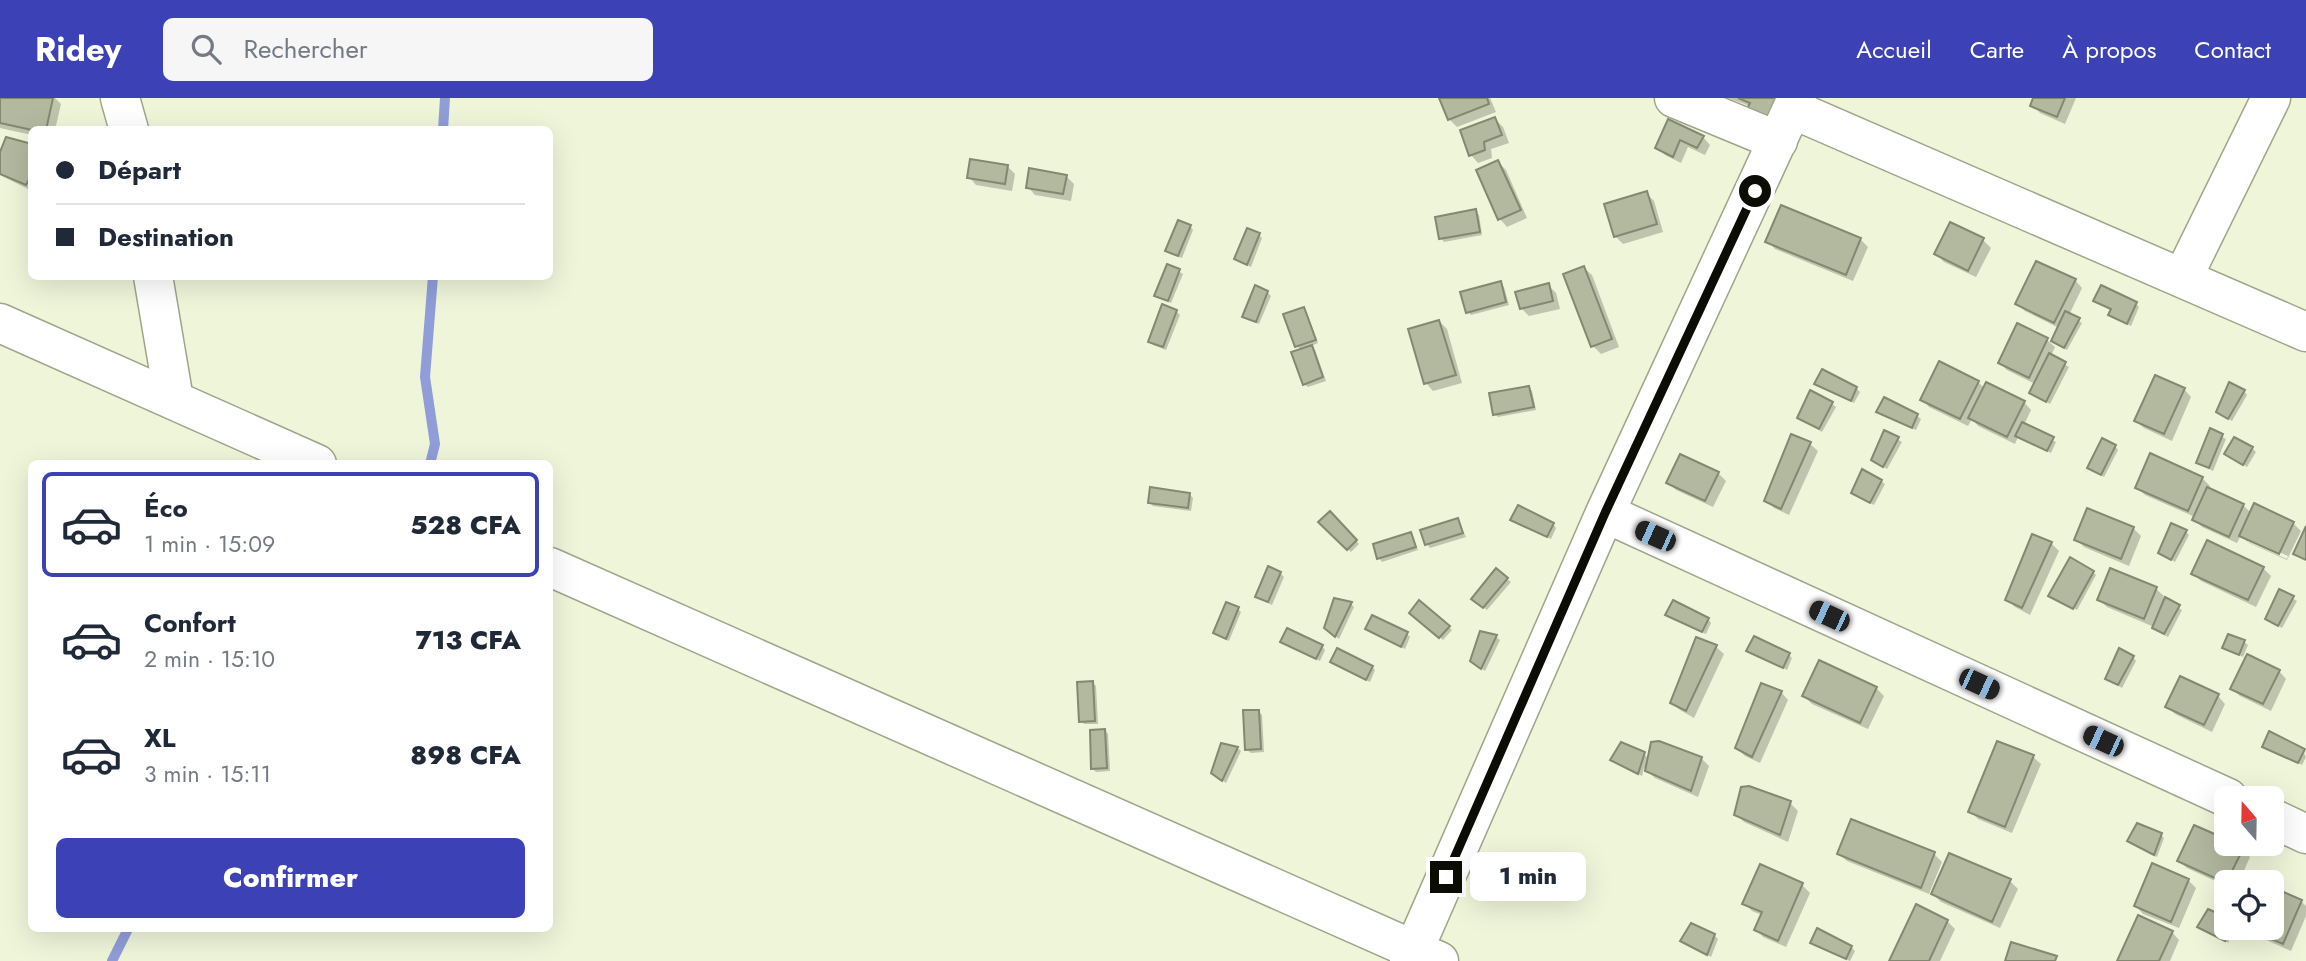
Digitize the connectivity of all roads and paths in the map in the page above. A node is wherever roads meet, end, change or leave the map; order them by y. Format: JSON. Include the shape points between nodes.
{"nodes":[{"id":1,"x":120,"y":98,"type":"edge"},
{"id":2,"x":1674,"y":98,"type":"edge"},
{"id":3,"x":2271,"y":98,"type":"edge"},
{"id":4,"x":1789,"y":116,"type":"edge"},
{"id":5,"x":128,"y":126,"type":"edge"},
{"id":6,"x":2183,"y":277,"type":"junction"},
{"id":7,"x":154,"y":280,"type":"edge"},
{"id":8,"x":0,"y":323,"type":"edge"},
{"id":9,"x":2306,"y":332,"type":"edge"},
{"id":10,"x":174,"y":400,"type":"junction"},
{"id":11,"x":308,"y":460,"type":"edge"},
{"id":12,"x":1605,"y":513,"type":"junction"},
{"id":13,"x":553,"y":568,"type":"edge"},
{"id":14,"x":2214,"y":792,"type":"edge"},
{"id":15,"x":2284,"y":824,"type":"edge"},
{"id":16,"x":2306,"y":834,"type":"edge"},
{"id":17,"x":1421,"y":957,"type":"edge"}],
"edges":[{"from":1,"to":5,"type":"street"},
{"from":2,"to":4,"type":"street"},
{"from":3,"to":6,"type":"street"},
{"from":4,"to":6,"type":"street"},
{"from":4,"to":12,"type":"street"},
{"from":6,"to":9,"type":"street"},
{"from":7,"to":10,"type":"street"},
{"from":8,"to":10,"type":"street"},
{"from":10,"to":11,"type":"street"},
{"from":12,"to":14,"type":"street"},
{"from":12,"to":17,"type":"street"},
{"from":13,"to":17,"type":"street"},
{"from":15,"to":16,"type":"street"}]}
